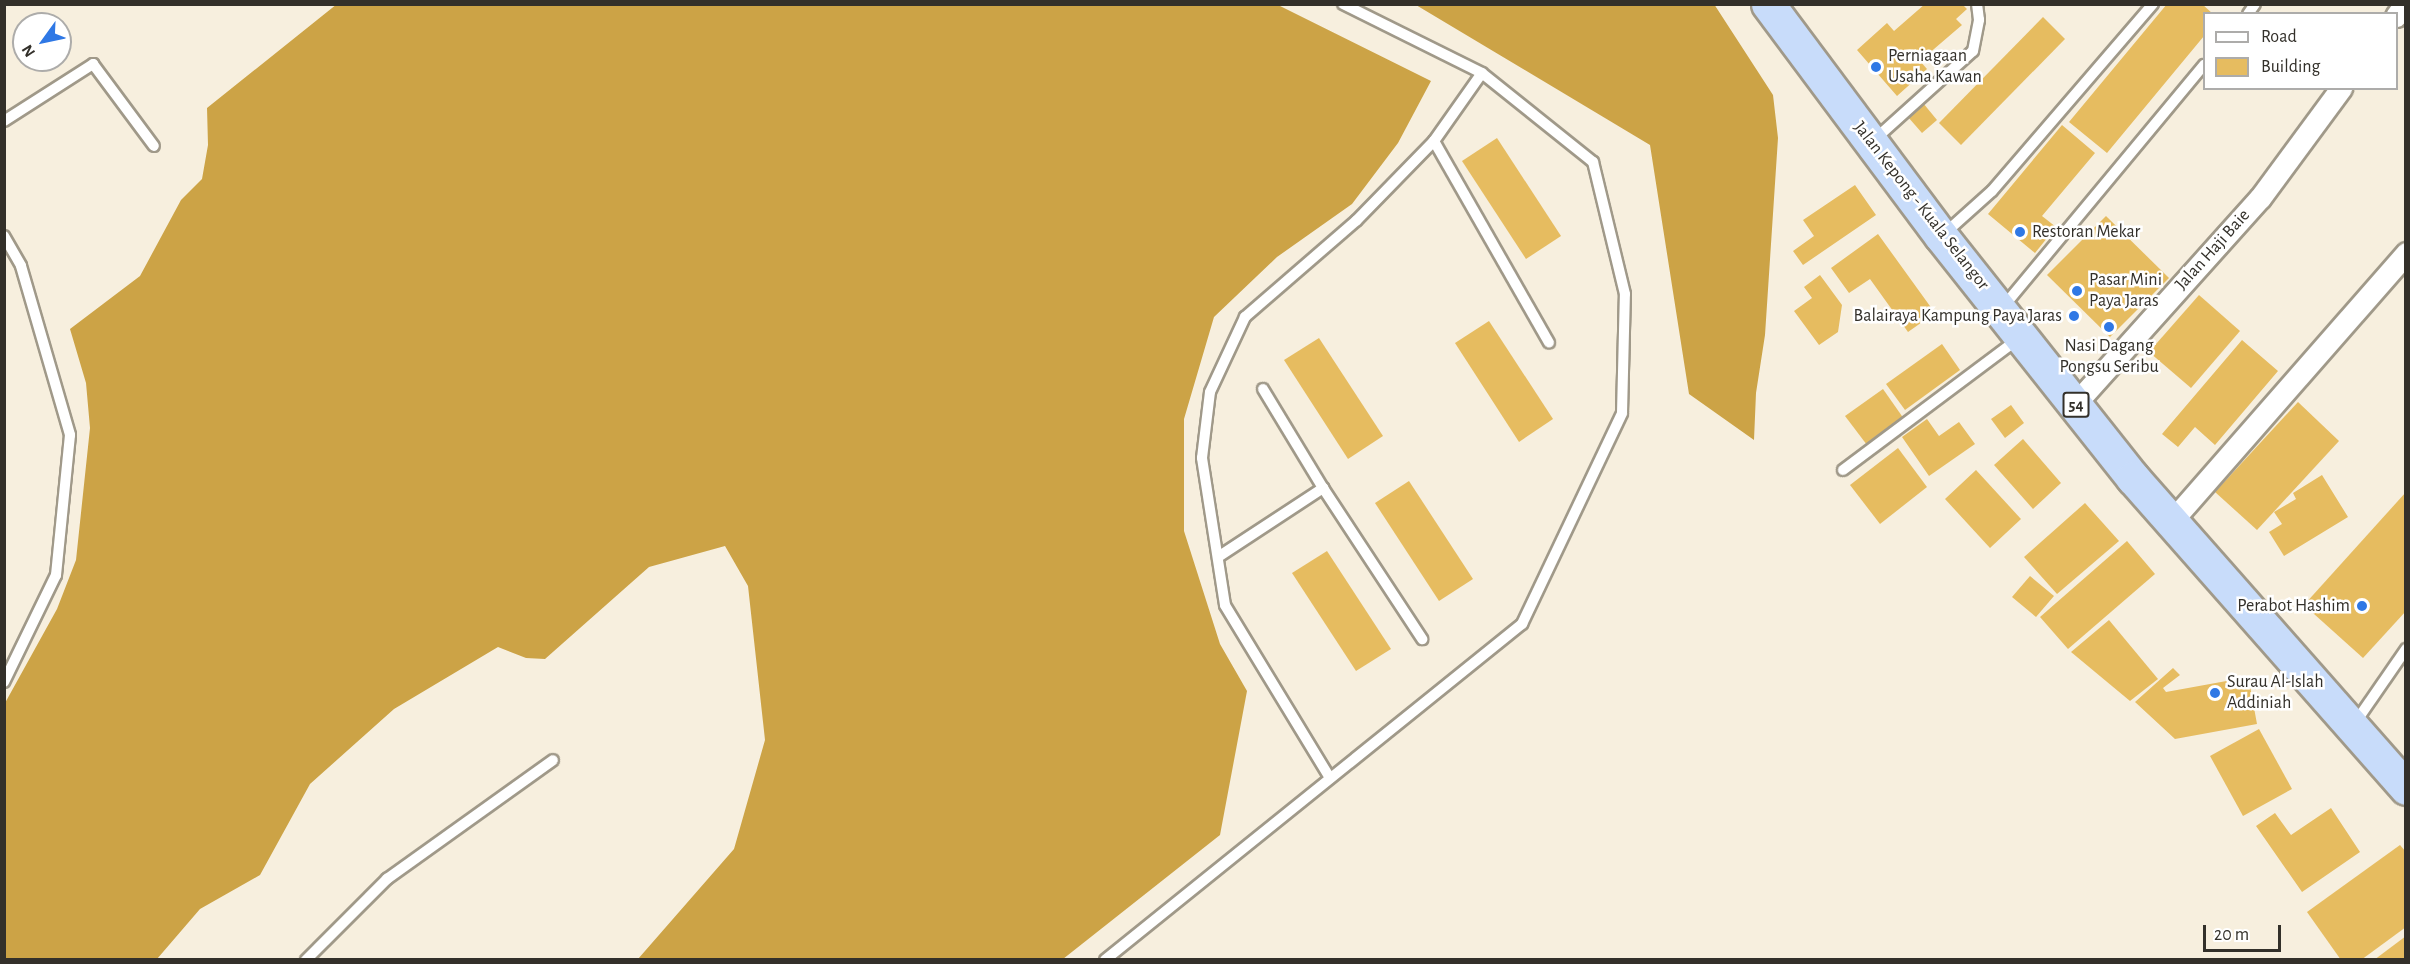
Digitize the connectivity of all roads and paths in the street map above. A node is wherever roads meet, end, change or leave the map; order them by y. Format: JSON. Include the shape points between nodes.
{"nodes":[{"id":1,"x":1342,"y":4,"type":"edge"},
{"id":2,"x":1768,"y":4,"type":"edge"},
{"id":3,"x":1977,"y":4,"type":"edge"},
{"id":4,"x":2153,"y":4,"type":"edge"},
{"id":5,"x":2203,"y":67,"type":"edge"},
{"id":6,"x":1482,"y":73,"type":"junction"},
{"id":7,"x":2340,"y":90,"type":"edge"},
{"id":8,"x":4,"y":121,"type":"edge"},
{"id":9,"x":1434,"y":141,"type":"junction"},
{"id":10,"x":1871,"y":142,"type":"junction"},
{"id":11,"x":154,"y":146,"type":"dead end"},
{"id":12,"x":4,"y":236,"type":"edge"},
{"id":13,"x":1941,"y":236,"type":"junction"},
{"id":14,"x":2406,"y":253,"type":"edge"},
{"id":15,"x":2001,"y":310,"type":"junction"},
{"id":16,"x":2021,"y":337,"type":"junction"},
{"id":17,"x":1550,"y":343,"type":"dead end"},
{"id":18,"x":1263,"y":389,"type":"dead end"},
{"id":19,"x":2075,"y":404,"type":"junction"},
{"id":20,"x":1843,"y":470,"type":"dead end"},
{"id":21,"x":1323,"y":488,"type":"junction"},
{"id":22,"x":2170,"y":523,"type":"junction"},
{"id":23,"x":1218,"y":557,"type":"junction"},
{"id":24,"x":1422,"y":639,"type":"dead end"},
{"id":25,"x":2406,"y":650,"type":"edge"},
{"id":26,"x":4,"y":682,"type":"edge"},
{"id":27,"x":2351,"y":728,"type":"junction"},
{"id":28,"x":553,"y":760,"type":"dead end"},
{"id":29,"x":1330,"y":778,"type":"junction"},
{"id":30,"x":2406,"y":788,"type":"edge"},
{"id":31,"x":306,"y":960,"type":"edge"},
{"id":32,"x":1105,"y":960,"type":"edge"}],
"edges":[{"from":1,"to":6,"type":"lane"},
{"from":2,"to":10,"type":"highway","name":"Jalan Kepong - Kuala Selangor","number":"54"},
{"from":3,"to":10,"type":"lane","via":[[1979,20],[1973,51]]},
{"from":4,"to":13,"type":"lane","via":[[1992,191]]},
{"from":5,"to":15,"type":"lane"},
{"from":6,"to":9,"type":"lane"},
{"from":6,"to":29,"type":"lane","via":[[1593,162],[1625,294],[1622,413],[1522,624]]},
{"from":7,"to":19,"type":"street","name":"Jalan Haji Baie","via":[[2260,198]]},
{"from":8,"to":11,"type":"lane","via":[[93,64]]},
{"from":9,"to":17,"type":"lane"},
{"from":9,"to":23,"type":"lane","via":[[1356,221],[1245,317],[1209,392],[1202,458]]},
{"from":10,"to":13,"type":"highway","name":"Jalan Kepong - Kuala Selangor","number":"54"},
{"from":12,"to":26,"type":"lane","via":[[21,266],[70,435],[56,575]]},
{"from":13,"to":15,"type":"highway","name":"Jalan Kepong - Kuala Selangor","number":"54"},
{"from":14,"to":22,"type":"street"},
{"from":15,"to":16,"type":"highway","name":"Jalan Kepong - Kuala Selangor","number":"54"},
{"from":16,"to":19,"type":"highway","name":"Jalan Kepong - Kuala Selangor","number":"54"},
{"from":16,"to":20,"type":"lane"},
{"from":18,"to":21,"type":"lane"},
{"from":19,"to":22,"type":"highway","name":"Jalan Kepong - Kuala Selangor","number":"54"},
{"from":21,"to":23,"type":"lane"},
{"from":21,"to":24,"type":"lane"},
{"from":22,"to":27,"type":"highway","name":"Jalan Kepong - Kuala Selangor","number":"54"},
{"from":23,"to":29,"type":"lane","via":[[1225,604]]},
{"from":25,"to":27,"type":"lane"},
{"from":27,"to":30,"type":"highway","name":"Jalan Kepong - Kuala Selangor","number":"54"},
{"from":28,"to":31,"type":"lane","via":[[387,879]]},
{"from":29,"to":32,"type":"lane"}]}
